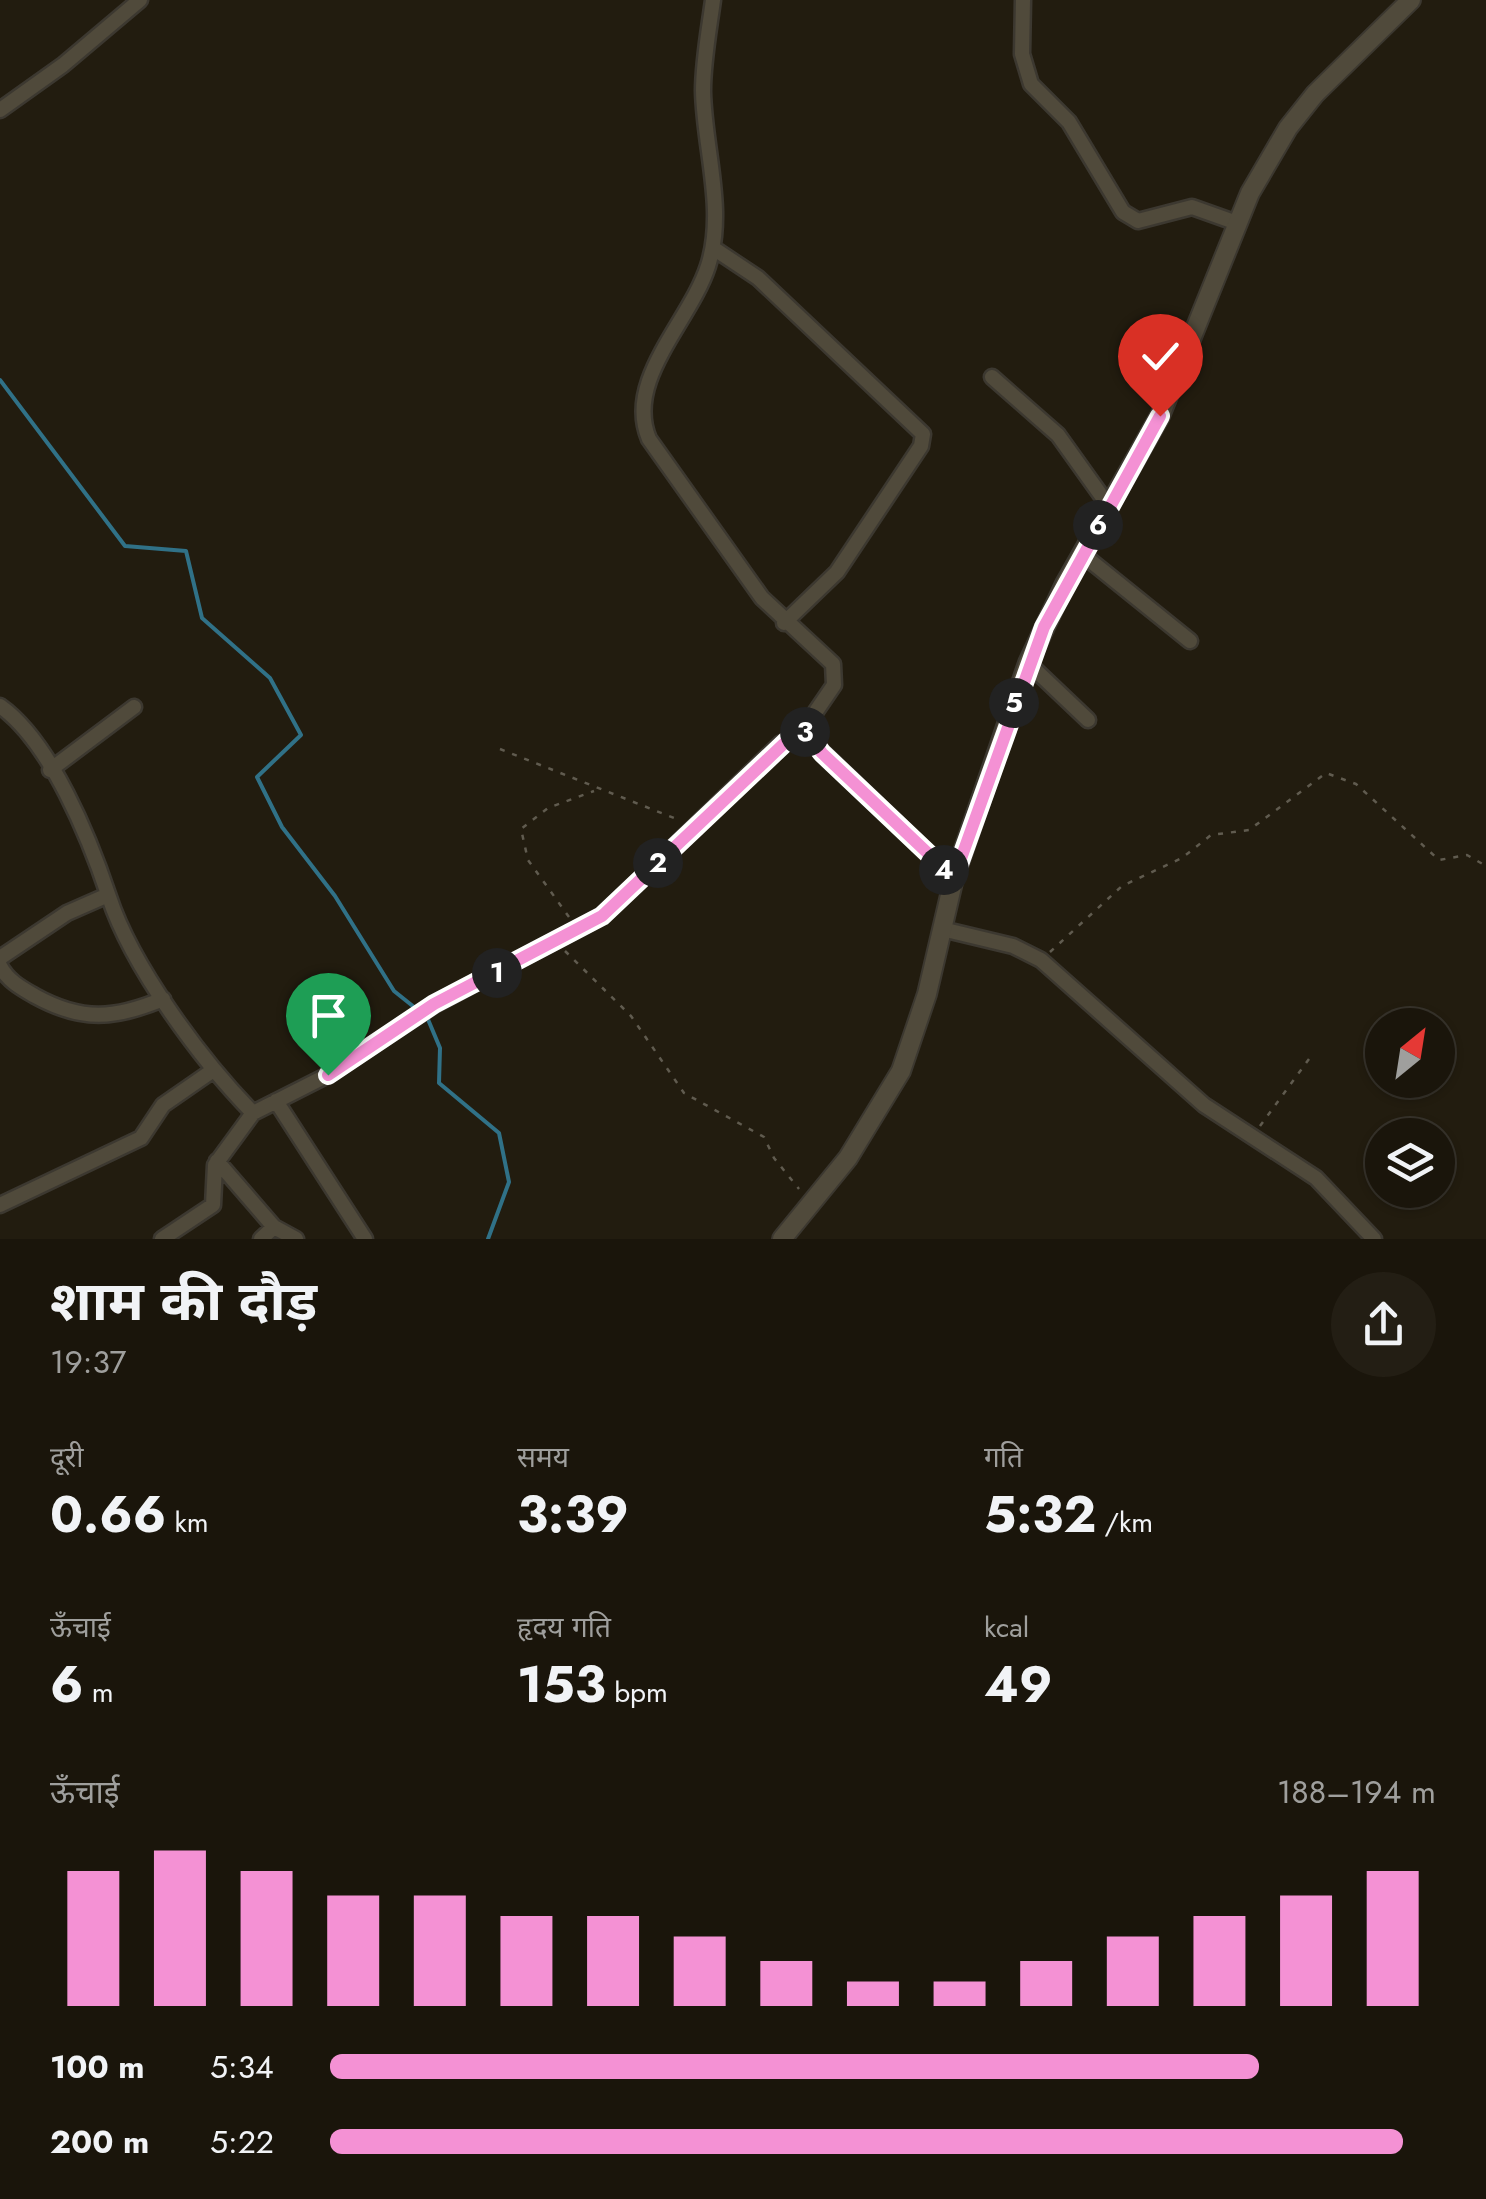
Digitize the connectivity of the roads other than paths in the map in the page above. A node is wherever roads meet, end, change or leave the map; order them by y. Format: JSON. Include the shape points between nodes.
{"nodes":[{"id":1,"x":140,"y":0,"type":"edge"},
{"id":2,"x":713,"y":0,"type":"edge"},
{"id":3,"x":1023,"y":0,"type":"edge"},
{"id":4,"x":1410,"y":0,"type":"edge"},
{"id":5,"x":0,"y":110,"type":"edge"},
{"id":6,"x":1238,"y":222,"type":"junction"},
{"id":7,"x":713,"y":248,"type":"junction"},
{"id":8,"x":992,"y":378,"type":"dead end"},
{"id":9,"x":1108,"y":506,"type":"junction"},
{"id":10,"x":1082,"y":554,"type":"junction"},
{"id":11,"x":784,"y":623,"type":"junction"},
{"id":12,"x":1190,"y":641,"type":"dead end"},
{"id":13,"x":1028,"y":663,"type":"junction"},
{"id":14,"x":0,"y":706,"type":"edge"},
{"id":15,"x":134,"y":707,"type":"dead end"},
{"id":16,"x":1088,"y":720,"type":"dead end"},
{"id":17,"x":806,"y":732,"type":"junction"},
{"id":18,"x":50,"y":770,"type":"junction"},
{"id":19,"x":954,"y":878,"type":"junction"},
{"id":20,"x":108,"y":895,"type":"junction"},
{"id":21,"x":942,"y":929,"type":"junction"},
{"id":22,"x":1,"y":971,"type":"edge"},
{"id":23,"x":163,"y":1000,"type":"junction"},
{"id":24,"x":212,"y":1071,"type":"junction"},
{"id":25,"x":276,"y":1101,"type":"junction"},
{"id":26,"x":253,"y":1113,"type":"junction"},
{"id":27,"x":218,"y":1160,"type":"junction"},
{"id":28,"x":0,"y":1205,"type":"edge"},
{"id":29,"x":274,"y":1227,"type":"junction"},
{"id":30,"x":162,"y":1239,"type":"edge"},
{"id":31,"x":261,"y":1239,"type":"edge"},
{"id":32,"x":296,"y":1239,"type":"edge"},
{"id":33,"x":365,"y":1239,"type":"edge"},
{"id":34,"x":782,"y":1239,"type":"edge"},
{"id":35,"x":1374,"y":1239,"type":"edge"}],
"edges":[{"from":1,"to":5,"type":"street"},
{"from":2,"to":7,"type":"street","via":[[703,91]]},
{"from":3,"to":6,"type":"street","via":[[1022,54],[1030,84],[1080,136],[1123,212],[1138,221],[1192,207]]},
{"from":4,"to":6,"type":"street","via":[[1288,128]]},
{"from":6,"to":9,"type":"street","via":[[1160,416]]},
{"from":7,"to":11,"type":"street","via":[[643,392],[642,423]]},
{"from":7,"to":11,"type":"street","via":[[758,278],[924,439],[843,564]]},
{"from":8,"to":9,"type":"street","via":[[1058,434]]},
{"from":9,"to":10,"type":"street"},
{"from":10,"to":12,"type":"street"},
{"from":10,"to":13,"type":"street"},
{"from":11,"to":17,"type":"street","via":[[836,671]]},
{"from":13,"to":16,"type":"street"},
{"from":13,"to":19,"type":"street"},
{"from":14,"to":18,"type":"street","via":[[23,726]]},
{"from":15,"to":18,"type":"street"},
{"from":17,"to":19,"type":"street"},
{"from":17,"to":25,"type":"street","via":[[780,744],[622,899],[580,930],[434,1004],[328,1075]]},
{"from":18,"to":20,"type":"street","via":[[98,857]]},
{"from":19,"to":21,"type":"street"},
{"from":20,"to":22,"type":"street","via":[[67,913]]},
{"from":20,"to":23,"type":"street"},
{"from":21,"to":34,"type":"street","via":[[901,1072],[848,1158]]},
{"from":21,"to":35,"type":"street","via":[[1041,960],[1179,1084],[1316,1178]]},
{"from":22,"to":23,"type":"street","via":[[82,1016],[115,1016]]},
{"from":23,"to":24,"type":"street"},
{"from":24,"to":26,"type":"street"},
{"from":24,"to":28,"type":"street","via":[[163,1106],[141,1138]]},
{"from":25,"to":26,"type":"street"},
{"from":25,"to":33,"type":"street"},
{"from":26,"to":27,"type":"street"},
{"from":27,"to":29,"type":"street"},
{"from":27,"to":30,"type":"street","via":[[213,1206]]},
{"from":29,"to":31,"type":"street"},
{"from":29,"to":32,"type":"street"}]}
